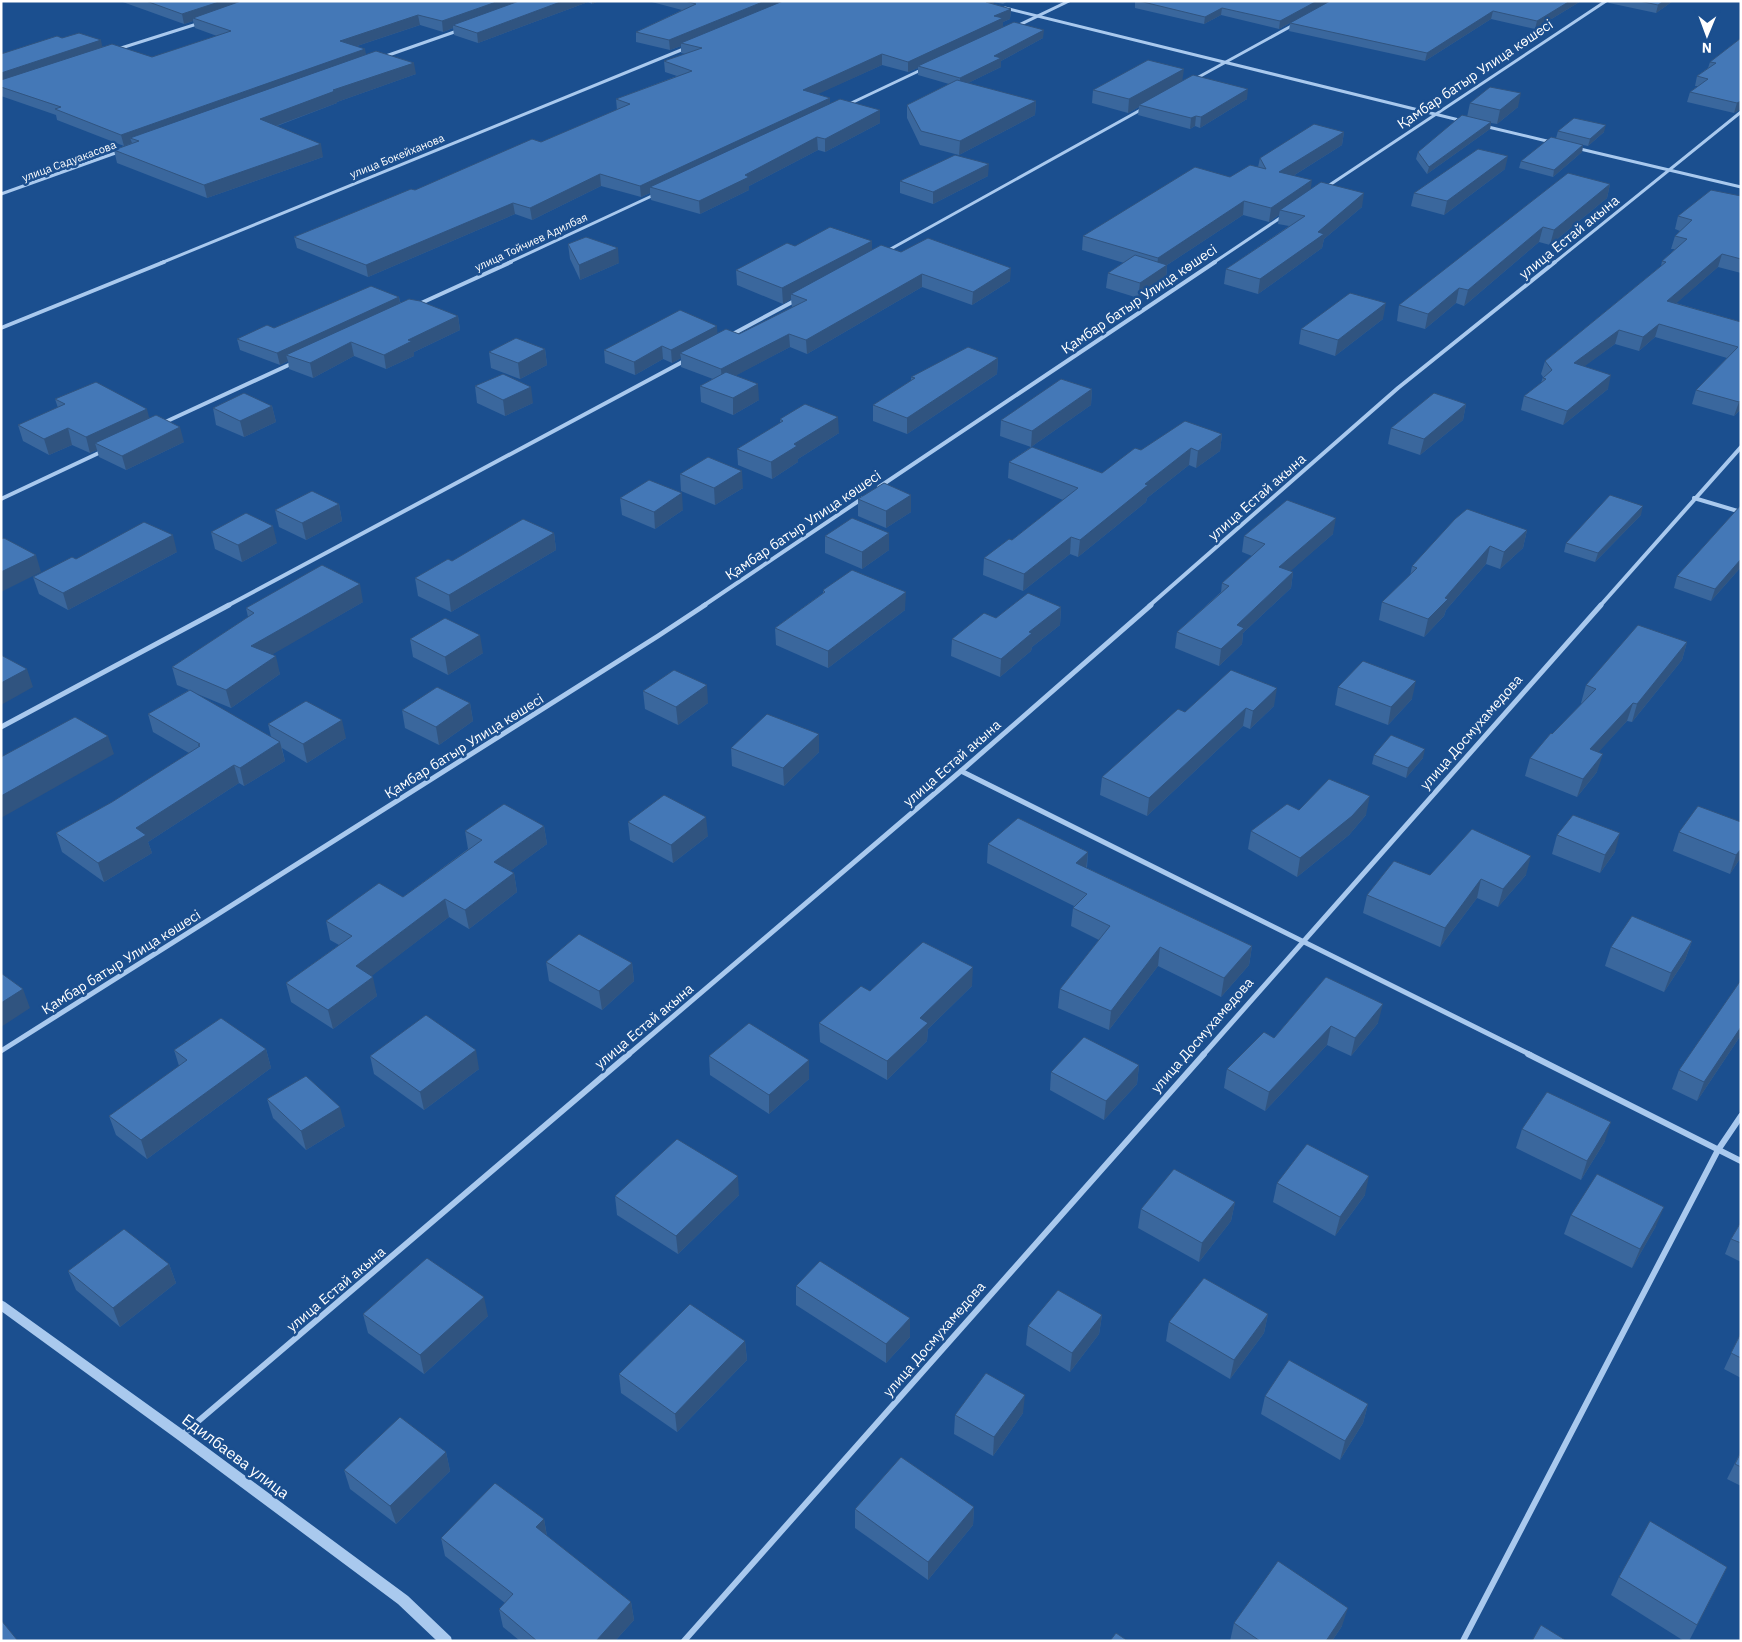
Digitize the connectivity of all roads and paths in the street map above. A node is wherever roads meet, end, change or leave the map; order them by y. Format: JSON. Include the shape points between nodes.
{"nodes":[{"id":1,"x":1069,"y":1,"type":"edge"},
{"id":2,"x":1606,"y":1,"type":"edge"},
{"id":3,"x":1003,"y":8,"type":"edge"},
{"id":4,"x":1038,"y":16,"type":"junction"},
{"id":5,"x":209,"y":20,"type":"edge"},
{"id":6,"x":1302,"y":20,"type":"edge"},
{"id":7,"x":465,"y":28,"type":"edge"},
{"id":8,"x":1011,"y":28,"type":"edge"},
{"id":9,"x":689,"y":46,"type":"edge"},
{"id":10,"x":115,"y":51,"type":"edge"},
{"id":11,"x":381,"y":58,"type":"edge"},
{"id":12,"x":1226,"y":62,"type":"junction"},
{"id":13,"x":930,"y":66,"type":"edge"},
{"id":14,"x":1191,"y":82,"type":"edge"},
{"id":15,"x":1147,"y":106,"type":"edge"},
{"id":16,"x":840,"y":108,"type":"edge"},
{"id":17,"x":1741,"y":112,"type":"edge"},
{"id":18,"x":1435,"y":114,"type":"junction"},
{"id":19,"x":1472,"y":123,"type":"edge"},
{"id":20,"x":1482,"y":125,"type":"edge"},
{"id":21,"x":1557,"y":143,"type":"edge"},
{"id":22,"x":1567,"y":145,"type":"edge"},
{"id":23,"x":122,"y":151,"type":"edge"},
{"id":24,"x":1670,"y":170,"type":"junction"},
{"id":25,"x":1741,"y":187,"type":"edge"},
{"id":26,"x":659,"y":192,"type":"edge"},
{"id":27,"x":1319,"y":192,"type":"edge"},
{"id":28,"x":1,"y":194,"type":"edge"},
{"id":29,"x":1286,"y":214,"type":"edge"},
{"id":30,"x":885,"y":252,"type":"edge"},
{"id":31,"x":798,"y":300,"type":"edge"},
{"id":32,"x":416,"y":306,"type":"edge"},
{"id":33,"x":1,"y":328,"type":"edge"},
{"id":34,"x":728,"y":337,"type":"edge"},
{"id":35,"x":693,"y":356,"type":"edge"},
{"id":36,"x":299,"y":360,"type":"edge"},
{"id":37,"x":154,"y":427,"type":"edge"},
{"id":38,"x":1741,"y":447,"type":"edge"},
{"id":39,"x":109,"y":448,"type":"edge"},
{"id":40,"x":872,"y":492,"type":"edge"},
{"id":41,"x":864,"y":497,"type":"edge"},
{"id":42,"x":1694,"y":498,"type":"junction"},
{"id":43,"x":1,"y":499,"type":"edge"},
{"id":44,"x":1741,"y":512,"type":"edge"},
{"id":45,"x":1,"y":727,"type":"edge"},
{"id":46,"x":961,"y":772,"type":"junction"},
{"id":47,"x":1303,"y":940,"type":"junction"},
{"id":48,"x":1,"y":1051,"type":"edge"},
{"id":49,"x":1741,"y":1116,"type":"edge"},
{"id":50,"x":1718,"y":1150,"type":"junction"},
{"id":51,"x":1741,"y":1161,"type":"edge"},
{"id":52,"x":1,"y":1305,"type":"edge"},
{"id":53,"x":182,"y":1436,"type":"junction"},
{"id":54,"x":446,"y":1641,"type":"edge"},
{"id":55,"x":684,"y":1641,"type":"edge"},
{"id":56,"x":1463,"y":1641,"type":"edge"}],
"edges":[{"from":1,"to":4,"type":"street"},
{"from":2,"to":18,"type":"street","name":"Қамбар батыр Улица көшесі"},
{"from":3,"to":4,"type":"street"},
{"from":4,"to":8,"type":"street"},
{"from":4,"to":12,"type":"street"},
{"from":5,"to":10,"type":"street"},
{"from":6,"to":12,"type":"street"},
{"from":7,"to":11,"type":"street"},
{"from":9,"to":33,"type":"street","name":"улица Бокейханова"},
{"from":12,"to":14,"type":"street"},
{"from":12,"to":18,"type":"street"},
{"from":13,"to":16,"type":"street"},
{"from":15,"to":30,"type":"street"},
{"from":17,"to":24,"type":"street","name":"улица Естай акына"},
{"from":18,"to":19,"type":"street"},
{"from":18,"to":27,"type":"street","name":"Қамбар батыр Улица көшесі"},
{"from":20,"to":21,"type":"street"},
{"from":22,"to":24,"type":"street"},
{"from":23,"to":28,"type":"street","name":"улица Садуакасова"},
{"from":24,"to":25,"type":"street"},
{"from":24,"to":46,"type":"street","name":"улица Естай акына","via":[[1398,388]]},
{"from":26,"to":32,"type":"street","name":"улица Тойчиев Адилбая"},
{"from":29,"to":40,"type":"street","name":"Қамбар батыр Улица көшесі"},
{"from":31,"to":34,"type":"street"},
{"from":35,"to":45,"type":"street"},
{"from":36,"to":37,"type":"street"},
{"from":38,"to":42,"type":"street","name":"улица Досмухамедова"},
{"from":39,"to":43,"type":"street"},
{"from":41,"to":48,"type":"street","name":"Қамбар батыр Улица көшесі","via":[[658,636]]},
{"from":42,"to":44,"type":"street"},
{"from":42,"to":47,"type":"street","name":"улица Досмухамедова"},
{"from":46,"to":47,"type":"street"},
{"from":46,"to":53,"type":"street","name":"улица Естай акына"},
{"from":47,"to":50,"type":"street"},
{"from":47,"to":55,"type":"street","name":"улица Досмухамедова"},
{"from":49,"to":50,"type":"street"},
{"from":50,"to":51,"type":"street"},
{"from":50,"to":56,"type":"street"},
{"from":52,"to":53,"type":"street","name":"Едилбаева улица"},
{"from":53,"to":54,"type":"street","name":"Едилбаева улица","via":[[403,1600]]}]}
